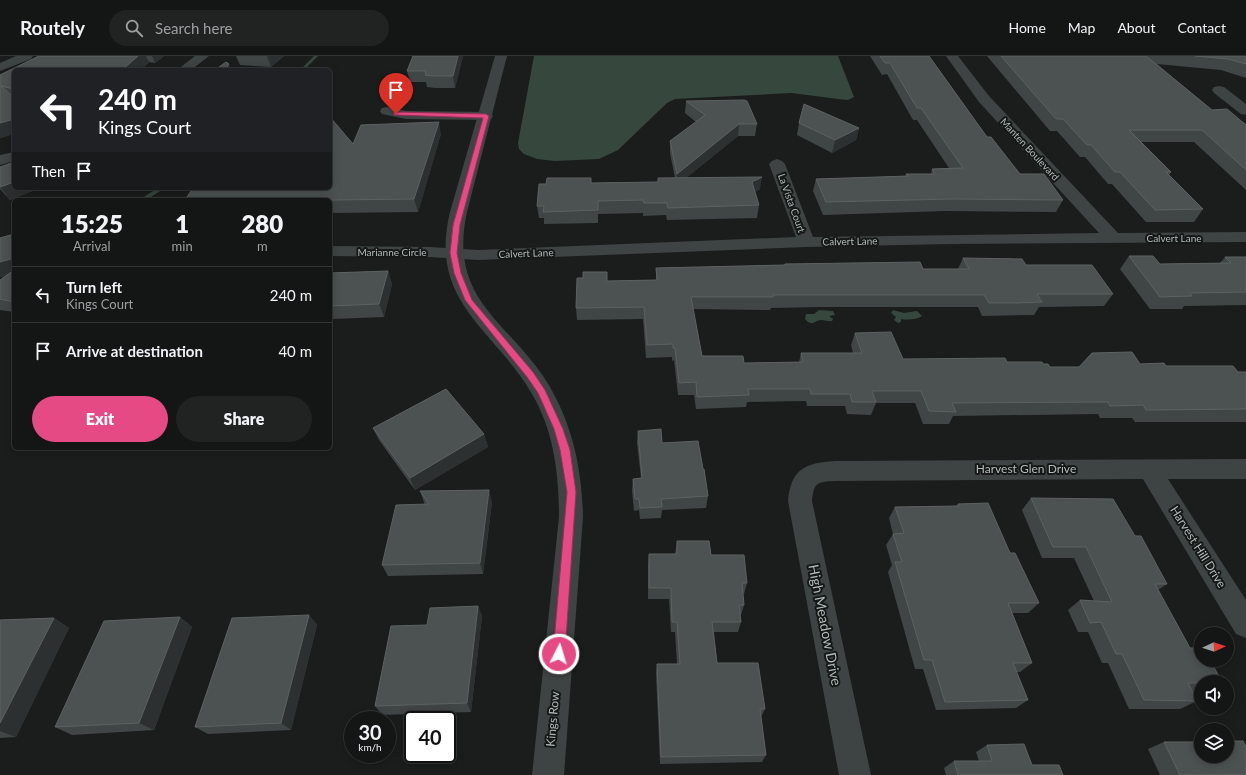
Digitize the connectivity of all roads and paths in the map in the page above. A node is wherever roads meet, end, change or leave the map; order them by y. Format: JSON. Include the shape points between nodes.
{"nodes":[{"id":1,"x":27,"y":56,"type":"edge"},
{"id":2,"x":203,"y":56,"type":"edge"},
{"id":3,"x":501,"y":56,"type":"edge"},
{"id":4,"x":952,"y":56,"type":"edge"},
{"id":5,"x":0,"y":67,"type":"edge"},
{"id":6,"x":186,"y":68,"type":"edge"},
{"id":7,"x":1219,"y":90,"type":"dead end"},
{"id":8,"x":386,"y":111,"type":"dead end"},
{"id":9,"x":1246,"y":112,"type":"edge"},
{"id":10,"x":486,"y":116,"type":"junction"},
{"id":11,"x":12,"y":157,"type":"edge"},
{"id":12,"x":0,"y":160,"type":"edge"},
{"id":13,"x":777,"y":164,"type":"dead end"},
{"id":14,"x":1246,"y":237,"type":"edge"},
{"id":15,"x":1113,"y":238,"type":"junction"},
{"id":16,"x":806,"y":242,"type":"junction"},
{"id":17,"x":332,"y":251,"type":"edge"},
{"id":18,"x":454,"y":253,"type":"junction"},
{"id":19,"x":1149,"y":469,"type":"junction"},
{"id":20,"x":1246,"y":469,"type":"edge"},
{"id":21,"x":807,"y":476,"type":"joint"},
{"id":22,"x":1246,"y":625,"type":"edge"},
{"id":23,"x":548,"y":775,"type":"edge"},
{"id":24,"x":855,"y":775,"type":"edge"}],
"edges":[{"from":1,"to":5,"type":"street"},
{"from":2,"to":6,"type":"street"},
{"from":3,"to":10,"type":"street","name":"Kings Row"},
{"from":4,"to":15,"type":"street","name":"Manten Boulevard","via":[[984,99]]},
{"from":7,"to":9,"type":"street"},
{"from":8,"to":10,"type":"street","via":[[406,115]]},
{"from":10,"to":18,"type":"street","name":"Kings Row","via":[[456,225]]},
{"from":11,"to":12,"type":"street"},
{"from":13,"to":16,"type":"street","name":"La Vista Court"},
{"from":14,"to":15,"type":"street","name":"Calvert Lane"},
{"from":15,"to":16,"type":"street","name":"Calvert Lane"},
{"from":16,"to":18,"type":"street","name":"Calvert Lane","via":[[478,255]]},
{"from":17,"to":18,"type":"street","name":"Marianne Circle"},
{"from":18,"to":23,"type":"street","name":"Kings Row","via":[[457,273],[468,300],[542,392],[559,429],[569,471],[572,492],[571,517]]},
{"from":19,"to":20,"type":"street","name":"Harvest Glen Drive"},
{"from":19,"to":21,"type":"street","name":"Harvest Glen Drive","via":[[835,471],[816,472]]},
{"from":19,"to":22,"type":"street","name":"Harvest Hill Drive"},
{"from":21,"to":24,"type":"street","name":"High Meadow Drive","via":[[802,484],[800,501]]}]}
